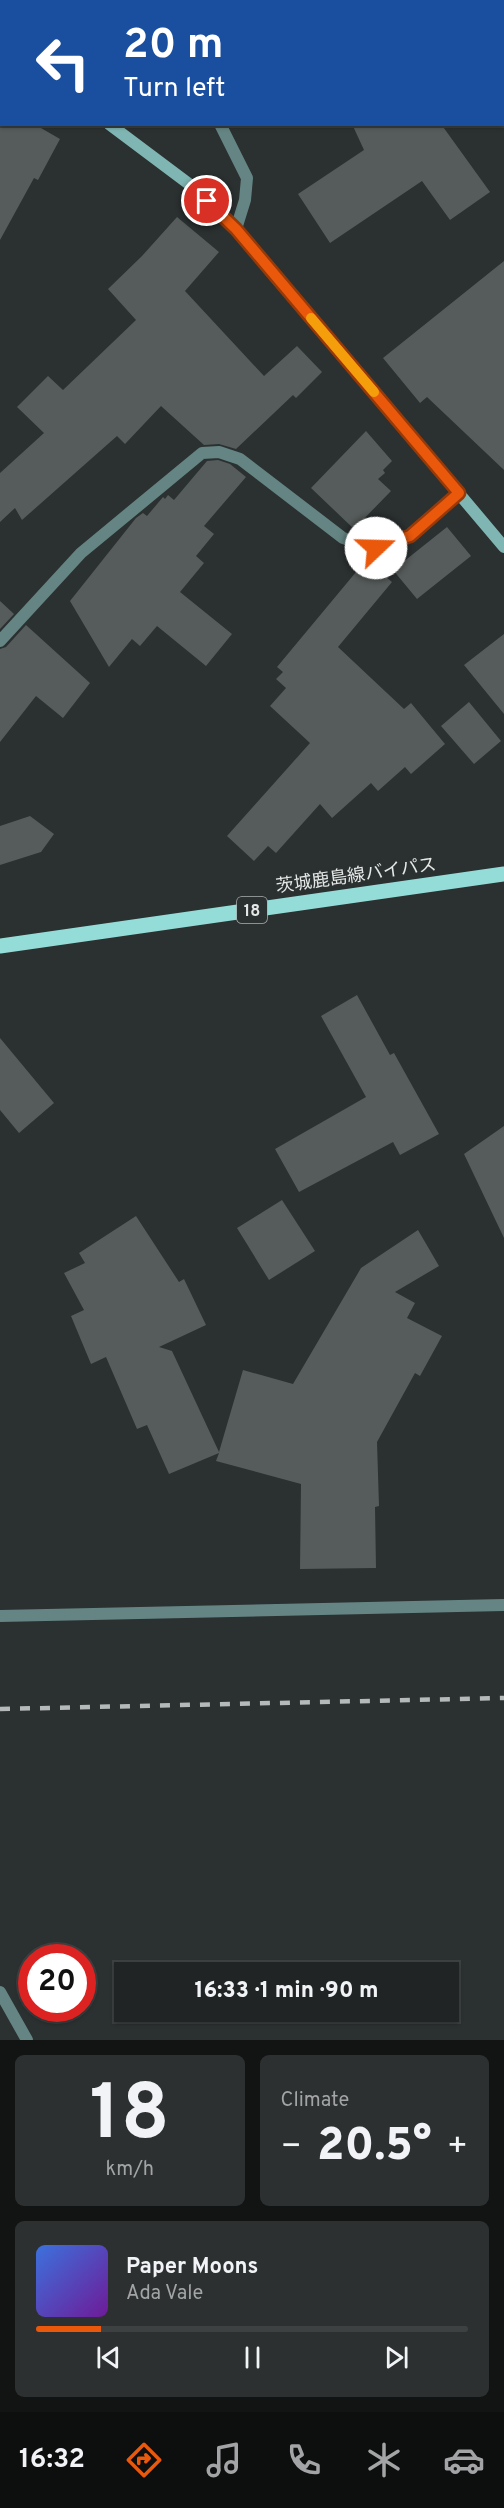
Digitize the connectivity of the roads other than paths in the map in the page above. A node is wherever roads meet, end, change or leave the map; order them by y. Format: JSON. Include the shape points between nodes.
{"nodes":[{"id":1,"x":112,"y":126,"type":"edge"},
{"id":2,"x":221,"y":126,"type":"edge"},
{"id":3,"x":236,"y":229,"type":"junction"},
{"id":4,"x":459,"y":493,"type":"junction"},
{"id":5,"x":504,"y":547,"type":"edge"},
{"id":6,"x":0,"y":641,"type":"edge"},
{"id":7,"x":504,"y":874,"type":"edge"},
{"id":8,"x":0,"y":946,"type":"edge"},
{"id":9,"x":504,"y":1605,"type":"edge"},
{"id":10,"x":0,"y":1616,"type":"edge"},
{"id":11,"x":0,"y":1992,"type":"edge"},
{"id":12,"x":27,"y":2040,"type":"edge"}],
"edges":[{"from":1,"to":3,"type":"street","via":[[193,187]]},
{"from":2,"to":3,"type":"street","via":[[247,178]]},
{"from":3,"to":4,"type":"street"},
{"from":4,"to":5,"type":"street"},
{"from":4,"to":6,"type":"street","via":[[410,536],[376,548],[343,538],[240,459],[219,452],[202,453],[81,553]]},
{"from":7,"to":8,"type":"main road","name":"茨城鹿島線バイパス","number":"18"},
{"from":9,"to":10,"type":"street"},
{"from":11,"to":12,"type":"street"}]}
